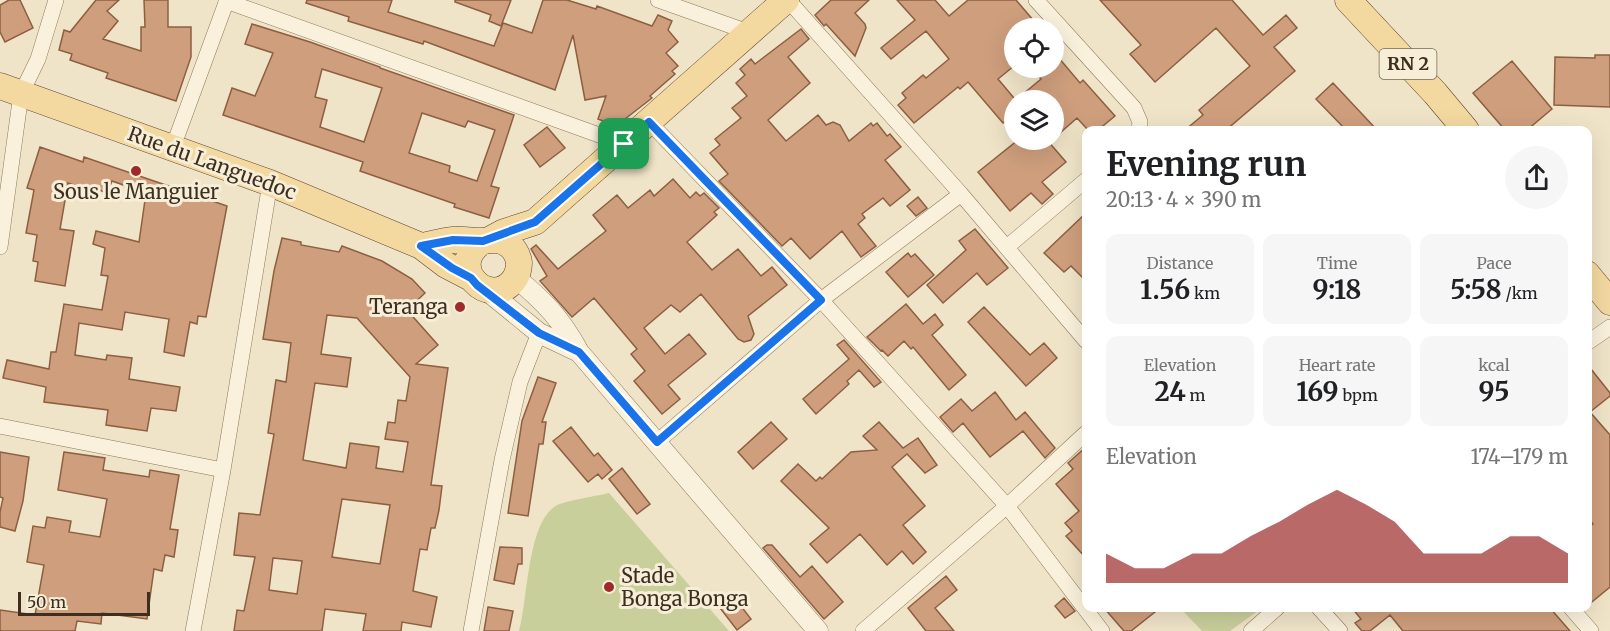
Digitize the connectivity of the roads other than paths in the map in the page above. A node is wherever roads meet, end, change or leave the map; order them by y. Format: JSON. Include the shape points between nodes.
{"nodes":[{"id":1,"x":56,"y":0,"type":"edge"},
{"id":2,"x":658,"y":0,"type":"edge"},
{"id":3,"x":787,"y":0,"type":"edge"},
{"id":4,"x":1036,"y":0,"type":"edge"},
{"id":5,"x":1348,"y":0,"type":"edge"},
{"id":6,"x":226,"y":1,"type":"edge"},
{"id":7,"x":751,"y":33,"type":"junction"},
{"id":8,"x":11,"y":90,"type":"edge"},
{"id":9,"x":649,"y":122,"type":"junction"},
{"id":10,"x":1139,"y":126,"type":"edge"},
{"id":11,"x":1463,"y":126,"type":"edge"},
{"id":12,"x":624,"y":144,"type":"junction"},
{"id":13,"x":174,"y":147,"type":"junction"},
{"id":14,"x":270,"y":183,"type":"junction"},
{"id":15,"x":1082,"y":183,"type":"edge"},
{"id":16,"x":961,"y":194,"type":"junction"},
{"id":17,"x":535,"y":222,"type":"junction"},
{"id":18,"x":487,"y":240,"type":"junction"},
{"id":19,"x":421,"y":246,"type":"junction"},
{"id":20,"x":0,"y":247,"type":"edge"},
{"id":21,"x":1007,"y":247,"type":"junction"},
{"id":22,"x":517,"y":270,"type":"junction"},
{"id":23,"x":1592,"y":280,"type":"edge"},
{"id":24,"x":478,"y":283,"type":"junction"},
{"id":25,"x":821,"y":300,"type":"junction"},
{"id":26,"x":1610,"y":302,"type":"edge"},
{"id":27,"x":1610,"y":327,"type":"edge"},
{"id":28,"x":539,"y":333,"type":"junction"},
{"id":29,"x":1082,"y":335,"type":"edge"},
{"id":30,"x":1592,"y":340,"type":"edge"},
{"id":31,"x":579,"y":352,"type":"junction"},
{"id":32,"x":0,"y":426,"type":"edge"},
{"id":33,"x":1082,"y":438,"type":"edge"},
{"id":34,"x":657,"y":442,"type":"junction"},
{"id":35,"x":223,"y":470,"type":"junction"},
{"id":36,"x":1007,"y":506,"type":"junction"},
{"id":37,"x":1082,"y":605,"type":"edge"},
{"id":38,"x":1088,"y":612,"type":"edge"},
{"id":39,"x":1272,"y":612,"type":"edge"},
{"id":40,"x":1323,"y":612,"type":"edge"},
{"id":41,"x":1574,"y":612,"type":"edge"},
{"id":42,"x":193,"y":631,"type":"edge"},
{"id":43,"x":471,"y":631,"type":"edge"},
{"id":44,"x":818,"y":631,"type":"edge"},
{"id":45,"x":863,"y":631,"type":"edge"},
{"id":46,"x":1102,"y":631,"type":"edge"},
{"id":47,"x":1251,"y":631,"type":"edge"},
{"id":48,"x":1340,"y":631,"type":"edge"},
{"id":49,"x":1591,"y":631,"type":"edge"}],
"edges":[{"from":1,"to":8,"type":"street","via":[[38,59]]},
{"from":2,"to":7,"type":"street"},
{"from":3,"to":7,"type":"main road"},
{"from":3,"to":16,"type":"street"},
{"from":4,"to":10,"type":"street","via":[[1134,108]]},
{"from":5,"to":11,"type":"main road","number":"RN 2"},
{"from":6,"to":12,"type":"street"},
{"from":6,"to":13,"type":"street"},
{"from":7,"to":9,"type":"main road"},
{"from":8,"to":13,"type":"main road","name":"Rue du Languedoc"},
{"from":8,"to":20,"type":"street"},
{"from":9,"to":12,"type":"main road"},
{"from":9,"to":25,"type":"street"},
{"from":12,"to":17,"type":"main road"},
{"from":13,"to":14,"type":"main road","name":"Rue du Languedoc"},
{"from":14,"to":19,"type":"main road","name":"Rue du Languedoc"},
{"from":14,"to":35,"type":"street"},
{"from":15,"to":21,"type":"street"},
{"from":16,"to":21,"type":"street"},
{"from":16,"to":25,"type":"street"},
{"from":17,"to":18,"type":"main road"},
{"from":17,"to":22,"type":"main road"},
{"from":18,"to":19,"type":"main road","via":[[453,240]]},
{"from":18,"to":22,"type":"main road","via":[[499,239],[512,247]]},
{"from":18,"to":24,"type":"main road","via":[[476,246],[468,261]]},
{"from":19,"to":24,"type":"main road","name":"Rue du Languedoc"},
{"from":21,"to":29,"type":"street"},
{"from":22,"to":24,"type":"main road","via":[[510,285],[502,289],[493,290]]},
{"from":22,"to":31,"type":"street","via":[[565,328]]},
{"from":23,"to":26,"type":"main road"},
{"from":24,"to":28,"type":"street"},
{"from":25,"to":34,"type":"street"},
{"from":25,"to":36,"type":"street"},
{"from":27,"to":30,"type":"street"},
{"from":28,"to":31,"type":"street"},
{"from":28,"to":43,"type":"street","via":[[520,382],[502,460]]},
{"from":31,"to":34,"type":"street"},
{"from":32,"to":35,"type":"street"},
{"from":33,"to":36,"type":"street"},
{"from":34,"to":44,"type":"street"},
{"from":35,"to":42,"type":"street"},
{"from":36,"to":37,"type":"street"},
{"from":36,"to":45,"type":"street"},
{"from":38,"to":46,"type":"street"},
{"from":39,"to":47,"type":"street"},
{"from":40,"to":48,"type":"street"},
{"from":41,"to":49,"type":"street"}]}
